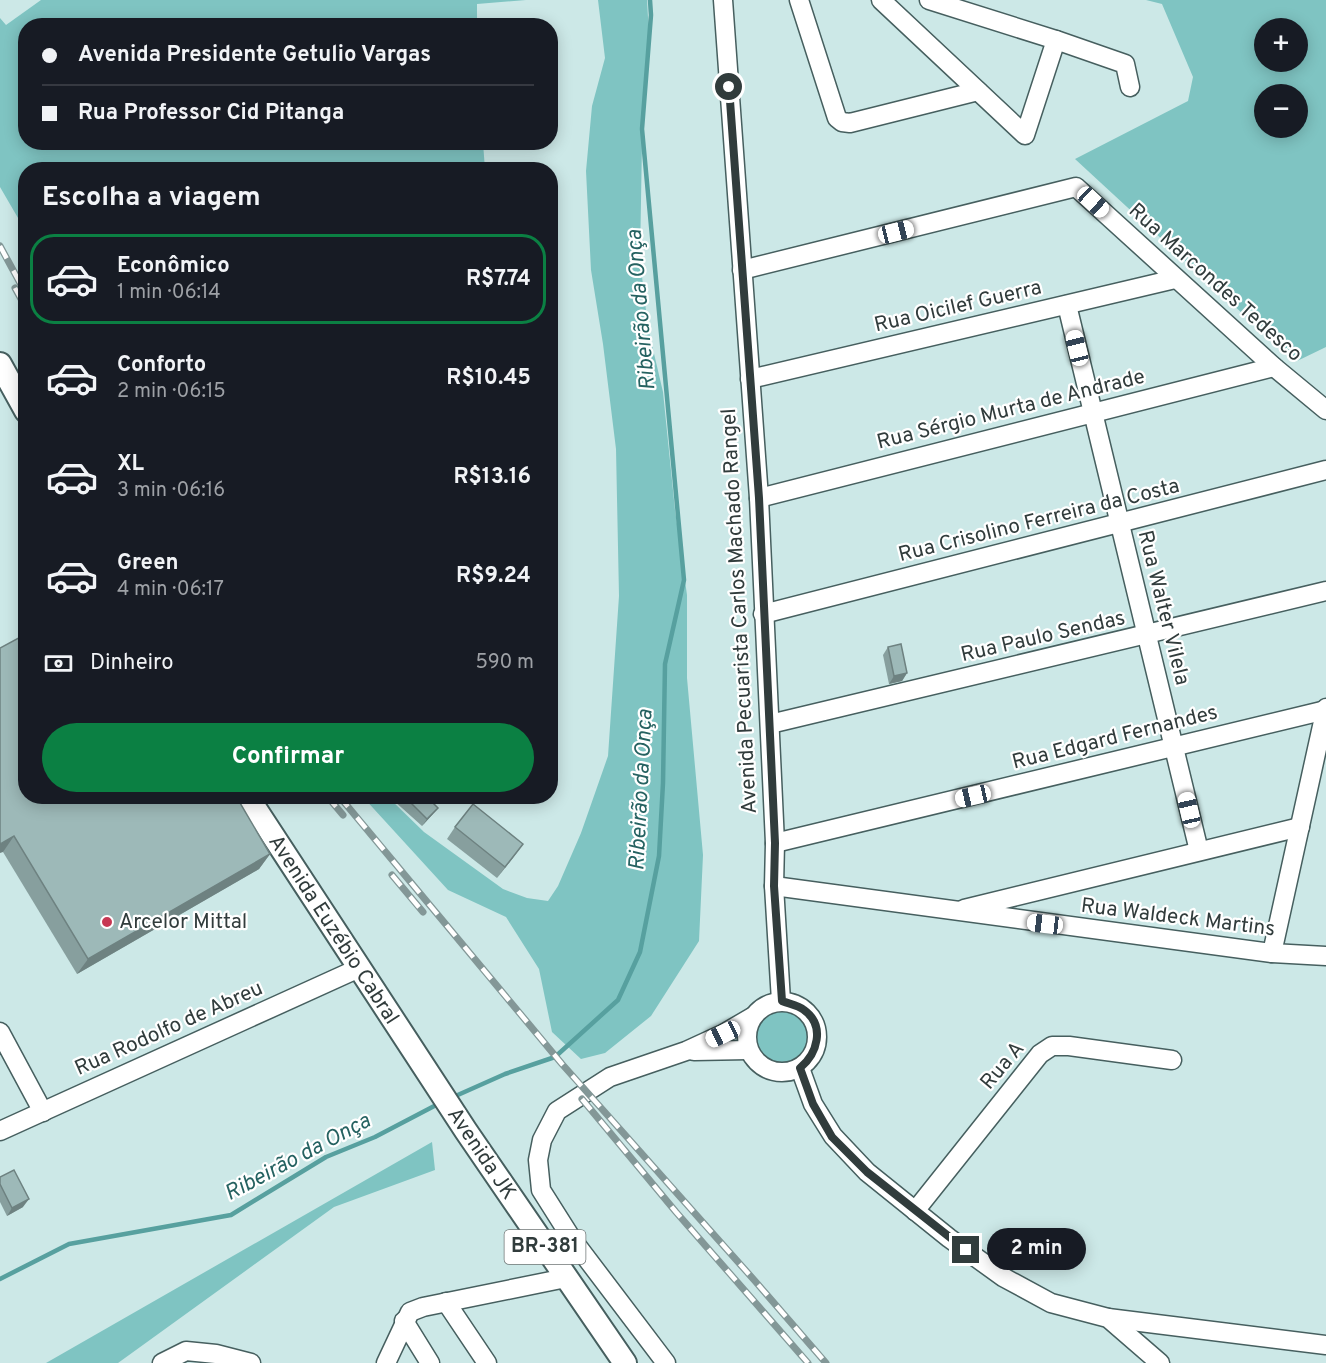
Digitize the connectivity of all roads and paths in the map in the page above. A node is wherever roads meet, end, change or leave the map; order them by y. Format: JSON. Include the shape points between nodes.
{"nodes":[{"id":1,"x":723,"y":0,"type":"edge"},
{"id":2,"x":799,"y":0,"type":"edge"},
{"id":3,"x":881,"y":0,"type":"edge"},
{"id":4,"x":929,"y":0,"type":"edge"},
{"id":5,"x":1056,"y":40,"type":"junction"},
{"id":6,"x":1130,"y":87,"type":"dead end"},
{"id":7,"x":978,"y":92,"type":"junction"},
{"id":8,"x":742,"y":270,"type":"junction"},
{"id":9,"x":1175,"y":279,"type":"junction"},
{"id":10,"x":1067,"y":305,"type":"junction"},
{"id":11,"x":0,"y":364,"type":"edge"},
{"id":12,"x":1274,"y":367,"type":"junction"},
{"id":13,"x":750,"y":379,"type":"junction"},
{"id":14,"x":18,"y":397,"type":"edge"},
{"id":15,"x":1326,"y":410,"type":"edge"},
{"id":16,"x":1093,"y":412,"type":"junction"},
{"id":17,"x":1326,"y":470,"type":"edge"},
{"id":18,"x":759,"y":498,"type":"junction"},
{"id":19,"x":1120,"y":524,"type":"junction"},
{"id":20,"x":1326,"y":591,"type":"edge"},
{"id":21,"x":763,"y":615,"type":"junction"},
{"id":22,"x":1147,"y":635,"type":"junction"},
{"id":23,"x":1326,"y":710,"type":"edge"},
{"id":24,"x":770,"y":724,"type":"junction"},
{"id":25,"x":1174,"y":748,"type":"junction"},
{"id":26,"x":251,"y":804,"type":"edge"},
{"id":27,"x":1300,"y":827,"type":"junction"},
{"id":28,"x":775,"y":843,"type":"junction"},
{"id":29,"x":1199,"y":851,"type":"junction"},
{"id":30,"x":774,"y":886,"type":"junction"},
{"id":31,"x":954,"y":912,"type":"junction"},
{"id":32,"x":1272,"y":953,"type":"junction"},
{"id":33,"x":1326,"y":956,"type":"edge"},
{"id":34,"x":357,"y":969,"type":"junction"},
{"id":35,"x":782,"y":1001,"type":"junction"},
{"id":36,"x":752,"y":1017,"type":"junction"},
{"id":37,"x":0,"y":1032,"type":"edge"},
{"id":38,"x":748,"y":1050,"type":"junction"},
{"id":39,"x":686,"y":1051,"type":"junction"},
{"id":40,"x":1172,"y":1060,"type":"dead end"},
{"id":41,"x":420,"y":1062,"type":"joint"},
{"id":42,"x":800,"y":1068,"type":"junction"},
{"id":43,"x":43,"y":1112,"type":"junction"},
{"id":44,"x":0,"y":1131,"type":"edge"},
{"id":45,"x":915,"y":1211,"type":"junction"},
{"id":46,"x":566,"y":1278,"type":"junction"},
{"id":47,"x":446,"y":1302,"type":"junction"},
{"id":48,"x":1108,"y":1318,"type":"junction"},
{"id":49,"x":404,"y":1321,"type":"junction"},
{"id":50,"x":1326,"y":1345,"type":"edge"},
{"id":51,"x":250,"y":1362,"type":"edge"},
{"id":52,"x":162,"y":1363,"type":"edge"},
{"id":53,"x":386,"y":1363,"type":"edge"},
{"id":54,"x":430,"y":1363,"type":"edge"},
{"id":55,"x":487,"y":1363,"type":"edge"},
{"id":56,"x":625,"y":1363,"type":"edge"},
{"id":57,"x":666,"y":1363,"type":"edge"},
{"id":58,"x":1160,"y":1363,"type":"edge"}],
"edges":[{"from":1,"to":8,"type":"street","name":"Avenida Pecuarista Carlos Machado Rangel"},
{"from":2,"to":7,"type":"street","via":[[837,118],[842,122]]},
{"from":3,"to":7,"type":"street"},
{"from":4,"to":5,"type":"street"},
{"from":5,"to":6,"type":"street","via":[[1125,64]]},
{"from":5,"to":7,"type":"street","via":[[1025,135]]},
{"from":8,"to":9,"type":"street","name":"Rua Marcondes Tedesco","via":[[1076,187]]},
{"from":8,"to":13,"type":"street","name":"Avenida Pecuarista Carlos Machado Rangel"},
{"from":9,"to":10,"type":"street","name":"Rua Oicilef Guerra"},
{"from":9,"to":12,"type":"street","name":"Rua Marcondes Tedesco"},
{"from":10,"to":13,"type":"street","name":"Rua Oicilef Guerra"},
{"from":10,"to":16,"type":"street","name":"Rua Walter Vilela"},
{"from":11,"to":14,"type":"main road"},
{"from":12,"to":15,"type":"street","name":"Rua Marcondes Tedesco"},
{"from":12,"to":16,"type":"street","name":"Rua Sérgio Murta de Andrade"},
{"from":13,"to":18,"type":"street","name":"Avenida Pecuarista Carlos Machado Rangel"},
{"from":16,"to":18,"type":"street","name":"Rua Sérgio Murta de Andrade"},
{"from":16,"to":19,"type":"street","name":"Rua Walter Vilela"},
{"from":17,"to":19,"type":"street","name":"Rua Crisolino Ferreira da Costa"},
{"from":18,"to":21,"type":"street","name":"Avenida Pecuarista Carlos Machado Rangel"},
{"from":19,"to":21,"type":"street","name":"Rua Crisolino Ferreira da Costa"},
{"from":19,"to":22,"type":"street","name":"Rua Walter Vilela"},
{"from":20,"to":22,"type":"street","name":"Rua Paulo Sendas"},
{"from":21,"to":24,"type":"street","name":"Avenida Pecuarista Carlos Machado Rangel"},
{"from":22,"to":24,"type":"street","name":"Rua Paulo Sendas"},
{"from":22,"to":25,"type":"street","name":"Rua Walter Vilela"},
{"from":23,"to":25,"type":"street","name":"Rua Edgard Fernandes"},
{"from":23,"to":27,"type":"street"},
{"from":24,"to":28,"type":"street","name":"Avenida Pecuarista Carlos Machado Rangel"},
{"from":25,"to":28,"type":"street","name":"Rua Edgard Fernandes"},
{"from":25,"to":29,"type":"street","name":"Rua Walter Vilela"},
{"from":26,"to":34,"type":"main road","name":"Avenida Euzébio Cabral","number":"BR-381"},
{"from":27,"to":29,"type":"street"},
{"from":27,"to":32,"type":"street"},
{"from":28,"to":30,"type":"street","name":"Avenida Pecuarista Carlos Machado Rangel"},
{"from":29,"to":31,"type":"street"},
{"from":30,"to":31,"type":"street","name":"Rua Waldeck Martins"},
{"from":30,"to":35,"type":"street","name":"Avenida Pecuarista Carlos Machado Rangel"},
{"from":31,"to":32,"type":"street","name":"Rua Waldeck Martins"},
{"from":32,"to":33,"type":"street","name":"Rua Waldeck Martins"},
{"from":34,"to":41,"type":"main road","name":"Avenida Euzébio Cabral","number":"BR-381"},
{"from":34,"to":43,"type":"street","name":"Rua Rodolfo de Abreu"},
{"from":35,"to":36,"type":"street","via":[[770,1003]]},
{"from":35,"to":42,"type":"street","via":[[803,1008],[816,1028],[815,1051]]},
{"from":36,"to":38,"type":"street","via":[[746,1039]]},
{"from":36,"to":39,"type":"street"},
{"from":37,"to":43,"type":"street"},
{"from":38,"to":39,"type":"street"},
{"from":38,"to":42,"type":"street","via":[[753,1059],[770,1071]]},
{"from":39,"to":57,"type":"street","via":[[610,1077],[557,1111],[542,1140],[538,1160],[541,1190],[572,1239]]},
{"from":40,"to":45,"type":"street","name":"Rua A","via":[[1052,1046],[1040,1054]]},
{"from":41,"to":46,"type":"main road","name":"Avenida JK","number":"BR-381"},
{"from":42,"to":45,"type":"street","via":[[813,1104],[832,1137]]},
{"from":43,"to":44,"type":"street","name":"Rua Rodolfo de Abreu"},
{"from":45,"to":48,"type":"street","via":[[1003,1277],[1051,1303]]},
{"from":46,"to":47,"type":"street"},
{"from":46,"to":56,"type":"main road","name":"Avenida JK","number":"BR-381"},
{"from":47,"to":49,"type":"street","via":[[410,1312]]},
{"from":47,"to":55,"type":"street"},
{"from":48,"to":50,"type":"street"},
{"from":48,"to":58,"type":"street"},
{"from":49,"to":53,"type":"street"},
{"from":49,"to":54,"type":"street"},
{"from":51,"to":52,"type":"street","via":[[186,1351]]}]}
